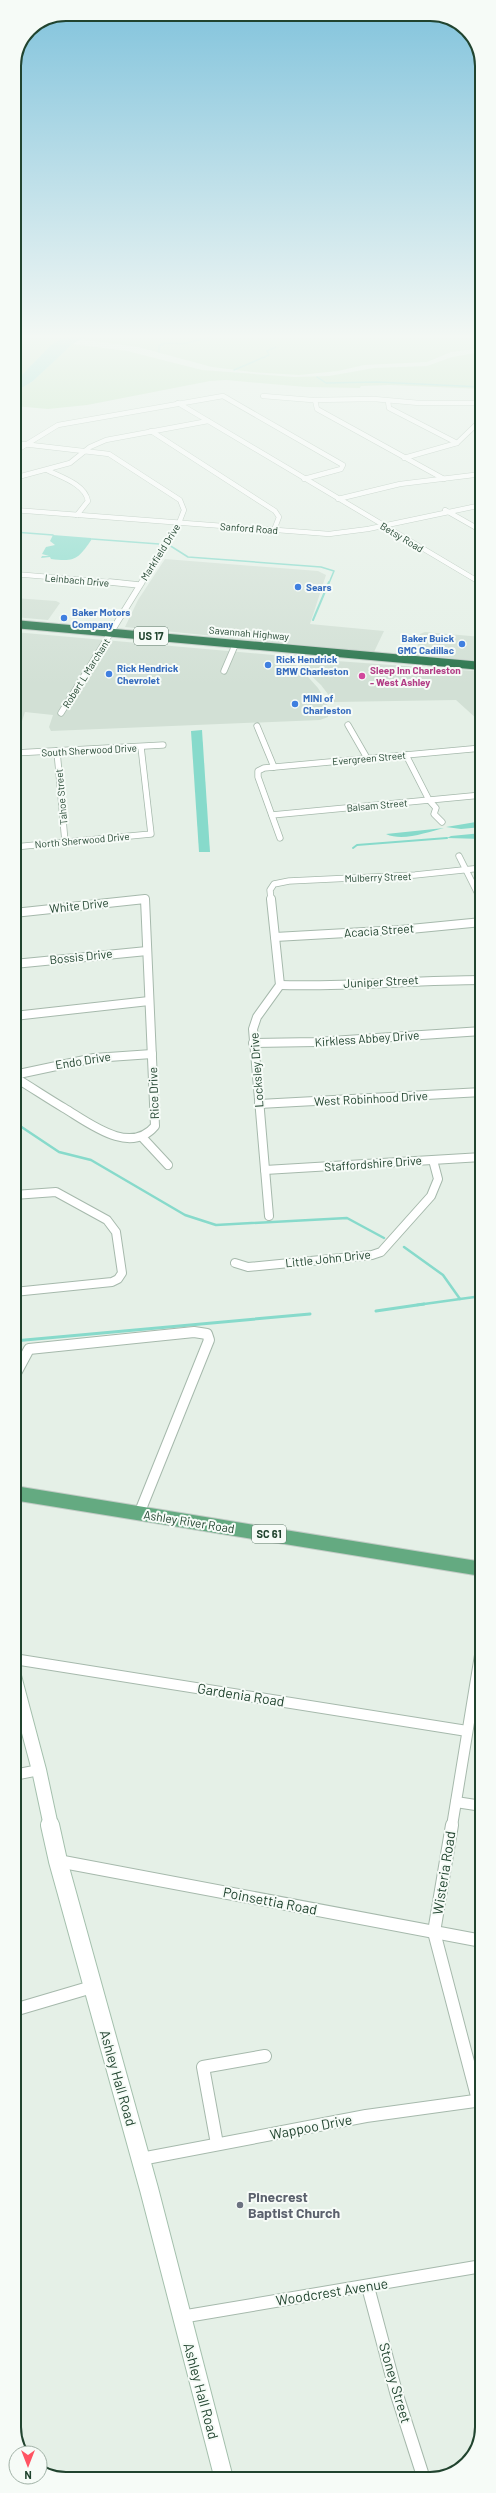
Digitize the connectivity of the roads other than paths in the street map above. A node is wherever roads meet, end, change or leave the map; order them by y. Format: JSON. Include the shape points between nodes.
{"nodes":[{"id":1,"x":82,"y":453,"type":"edge"},
{"id":2,"x":96,"y":453,"type":"edge"},
{"id":3,"x":186,"y":453,"type":"edge"},
{"id":4,"x":262,"y":453,"type":"edge"},
{"id":5,"x":323,"y":453,"type":"edge"},
{"id":6,"x":396,"y":453,"type":"edge"},
{"id":7,"x":420,"y":453,"type":"edge"},
{"id":8,"x":404,"y":458,"type":"junction"},
{"id":9,"x":47,"y":470,"type":"junction"},
{"id":10,"x":475,"y":475,"type":"edge"},
{"id":11,"x":21,"y":476,"type":"edge"},
{"id":12,"x":304,"y":479,"type":"junction"},
{"id":13,"x":444,"y":479,"type":"junction"},
{"id":14,"x":338,"y":499,"type":"junction"},
{"id":15,"x":475,"y":506,"type":"edge"},
{"id":16,"x":446,"y":510,"type":"junction"},
{"id":17,"x":21,"y":511,"type":"edge"},
{"id":18,"x":77,"y":515,"type":"junction"},
{"id":19,"x":179,"y":523,"type":"junction"},
{"id":20,"x":382,"y":525,"type":"junction"},
{"id":21,"x":475,"y":527,"type":"edge"},
{"id":22,"x":274,"y":530,"type":"junction"},
{"id":23,"x":21,"y":575,"type":"edge"},
{"id":24,"x":475,"y":580,"type":"edge"},
{"id":25,"x":139,"y":585,"type":"junction"},
{"id":26,"x":21,"y":625,"type":"edge"},
{"id":27,"x":111,"y":633,"type":"junction"},
{"id":28,"x":236,"y":643,"type":"junction"},
{"id":29,"x":475,"y":665,"type":"edge"},
{"id":30,"x":224,"y":670,"type":"dead end"},
{"id":31,"x":61,"y":713,"type":"dead end"},
{"id":32,"x":348,"y":724,"type":"dead end"},
{"id":33,"x":257,"y":726,"type":"dead end"},
{"id":34,"x":163,"y":745,"type":"dead end"},
{"id":35,"x":141,"y":747,"type":"junction"},
{"id":36,"x":475,"y":749,"type":"edge"},
{"id":37,"x":58,"y":751,"type":"junction"},
{"id":38,"x":21,"y":754,"type":"edge"},
{"id":39,"x":406,"y":755,"type":"junction"},
{"id":40,"x":367,"y":758,"type":"junction"},
{"id":41,"x":274,"y":767,"type":"junction"},
{"id":42,"x":475,"y":796,"type":"edge"},
{"id":43,"x":429,"y":800,"type":"junction"},
{"id":44,"x":272,"y":815,"type":"junction"},
{"id":45,"x":442,"y":822,"type":"dead end"},
{"id":46,"x":280,"y":838,"type":"dead end"},
{"id":47,"x":65,"y":842,"type":"junction"},
{"id":48,"x":21,"y":846,"type":"edge"},
{"id":49,"x":459,"y":856,"type":"dead end"},
{"id":50,"x":475,"y":868,"type":"edge"},
{"id":51,"x":464,"y":869,"type":"junction"},
{"id":52,"x":475,"y":889,"type":"edge"},
{"id":53,"x":144,"y":899,"type":"joint"},
{"id":54,"x":21,"y":912,"type":"edge"},
{"id":55,"x":475,"y":923,"type":"edge"},
{"id":56,"x":275,"y":937,"type":"junction"},
{"id":57,"x":147,"y":951,"type":"junction"},
{"id":58,"x":21,"y":963,"type":"edge"},
{"id":59,"x":475,"y":980,"type":"edge"},
{"id":60,"x":280,"y":985,"type":"junction"},
{"id":61,"x":148,"y":1001,"type":"junction"},
{"id":62,"x":21,"y":1015,"type":"edge"},
{"id":63,"x":475,"y":1031,"type":"edge"},
{"id":64,"x":253,"y":1043,"type":"junction"},
{"id":65,"x":152,"y":1054,"type":"junction"},
{"id":66,"x":21,"y":1074,"type":"edge"},
{"id":67,"x":21,"y":1080,"type":"edge"},
{"id":68,"x":475,"y":1092,"type":"edge"},
{"id":69,"x":259,"y":1104,"type":"junction"},
{"id":70,"x":142,"y":1136,"type":"junction"},
{"id":71,"x":475,"y":1157,"type":"edge"},
{"id":72,"x":433,"y":1160,"type":"junction"},
{"id":73,"x":168,"y":1164,"type":"dead end"},
{"id":74,"x":265,"y":1170,"type":"junction"},
{"id":75,"x":21,"y":1194,"type":"edge"},
{"id":76,"x":269,"y":1216,"type":"dead end"},
{"id":77,"x":235,"y":1264,"type":"dead end"},
{"id":78,"x":21,"y":1291,"type":"edge"},
{"id":79,"x":21,"y":1364,"type":"edge"},
{"id":80,"x":21,"y":1494,"type":"edge"},
{"id":81,"x":139,"y":1514,"type":"junction"},
{"id":82,"x":475,"y":1568,"type":"edge"},
{"id":83,"x":21,"y":1660,"type":"edge"},
{"id":84,"x":475,"y":1700,"type":"edge"},
{"id":85,"x":21,"y":1702,"type":"edge"},
{"id":86,"x":467,"y":1731,"type":"junction"},
{"id":87,"x":39,"y":1770,"type":"junction"},
{"id":88,"x":21,"y":1774,"type":"edge"},
{"id":89,"x":456,"y":1802,"type":"junction"},
{"id":90,"x":475,"y":1805,"type":"edge"},
{"id":91,"x":58,"y":1861,"type":"junction"},
{"id":92,"x":434,"y":1932,"type":"junction"},
{"id":93,"x":475,"y":1940,"type":"edge"},
{"id":94,"x":92,"y":1987,"type":"junction"},
{"id":95,"x":21,"y":2008,"type":"edge"},
{"id":96,"x":265,"y":2056,"type":"dead end"},
{"id":97,"x":475,"y":2082,"type":"edge"},
{"id":98,"x":475,"y":2101,"type":"edge"},
{"id":99,"x":217,"y":2144,"type":"junction"},
{"id":100,"x":141,"y":2159,"type":"junction"},
{"id":101,"x":475,"y":2267,"type":"edge"},
{"id":102,"x":368,"y":2287,"type":"junction"},
{"id":103,"x":181,"y":2317,"type":"junction"},
{"id":104,"x":219,"y":2472,"type":"edge"},
{"id":105,"x":422,"y":2472,"type":"edge"}],
"edges":[{"from":1,"to":9,"type":"street","via":[[76,460]]},
{"from":2,"to":19,"type":"street","name":"Markfield Drive","via":[[116,457],[180,500],[184,510]]},
{"from":3,"to":22,"type":"street","via":[[275,511],[279,517]]},
{"from":4,"to":12,"type":"street","name":"Betsy Road"},
{"from":5,"to":12,"type":"street","via":[[343,465],[341,469]]},
{"from":6,"to":8,"type":"street"},
{"from":7,"to":8,"type":"street"},
{"from":8,"to":13,"type":"street"},
{"from":9,"to":11,"type":"street"},
{"from":9,"to":18,"type":"street","via":[[83,489],[88,501]]},
{"from":10,"to":13,"type":"street"},
{"from":12,"to":14,"type":"street","name":"Betsy Road"},
{"from":13,"to":14,"type":"street","via":[[400,484]]},
{"from":14,"to":20,"type":"street","name":"Betsy Road"},
{"from":15,"to":16,"type":"street","name":"Sanford Road"},
{"from":16,"to":20,"type":"street","name":"Sanford Road"},
{"from":16,"to":21,"type":"street"},
{"from":17,"to":18,"type":"street","name":"Sanford Road"},
{"from":18,"to":19,"type":"street","name":"Sanford Road"},
{"from":19,"to":22,"type":"street","name":"Sanford Road"},
{"from":19,"to":25,"type":"street","name":"Markfield Drive"},
{"from":20,"to":22,"type":"street","name":"Sanford Road","via":[[329,534]]},
{"from":20,"to":24,"type":"street","name":"Betsy Road"},
{"from":23,"to":25,"type":"street","name":"Leinbach Drive"},
{"from":25,"to":27,"type":"street","name":"Markfield Drive"},
{"from":26,"to":27,"type":"highway","name":"Savannah Highway","number":"US 17"},
{"from":27,"to":28,"type":"highway","name":"Savannah Highway","number":"US 17"},
{"from":27,"to":31,"type":"street","name":"Robert L Marchant"},
{"from":28,"to":29,"type":"highway","name":"Savannah Highway","number":"US 17"},
{"from":28,"to":30,"type":"street"},
{"from":32,"to":40,"type":"street"},
{"from":33,"to":41,"type":"street"},
{"from":34,"to":35,"type":"street","name":"South Sherwood Drive"},
{"from":35,"to":37,"type":"street","name":"South Sherwood Drive"},
{"from":35,"to":47,"type":"street","name":"North Sherwood Drive","via":[[151,834]]},
{"from":36,"to":39,"type":"street","name":"Evergreen Street"},
{"from":37,"to":38,"type":"street","name":"South Sherwood Drive"},
{"from":37,"to":47,"type":"street","name":"Tahoe Street"},
{"from":39,"to":40,"type":"street","name":"Evergreen Street"},
{"from":39,"to":43,"type":"street"},
{"from":40,"to":41,"type":"street","name":"Evergreen Street"},
{"from":41,"to":44,"type":"street","name":"Evergreen Street","via":[[258,771]]},
{"from":42,"to":43,"type":"street","name":"Balsam Street"},
{"from":43,"to":44,"type":"street","name":"Balsam Street"},
{"from":43,"to":45,"type":"street","via":[[435,805],[434,814]]},
{"from":44,"to":46,"type":"street"},
{"from":47,"to":48,"type":"street","name":"North Sherwood Drive"},
{"from":49,"to":51,"type":"street"},
{"from":50,"to":51,"type":"street","name":"Mulberry Street"},
{"from":51,"to":52,"type":"street"},
{"from":51,"to":56,"type":"street","name":"Mulberry Street","via":[[415,875],[288,880],[274,884],[270,890],[270,898]]},
{"from":53,"to":54,"type":"street","name":"White Drive"},
{"from":53,"to":57,"type":"street","name":"Rice Drive"},
{"from":55,"to":56,"type":"street","name":"Acacia Street"},
{"from":56,"to":60,"type":"street"},
{"from":57,"to":58,"type":"street","name":"Bossis Drive"},
{"from":57,"to":61,"type":"street","name":"Rice Drive"},
{"from":59,"to":60,"type":"street","name":"Juniper Street","via":[[320,986]]},
{"from":60,"to":64,"type":"street","name":"Locksley Drive","via":[[257,1017],[253,1029]]},
{"from":61,"to":62,"type":"street"},
{"from":61,"to":65,"type":"street","name":"Rice Drive"},
{"from":63,"to":64,"type":"street","name":"Kirkless Abbey Drive","via":[[316,1042]]},
{"from":64,"to":69,"type":"street","name":"Locksley Drive"},
{"from":65,"to":66,"type":"street","name":"Endo Drive","via":[[94,1058]]},
{"from":65,"to":70,"type":"street","name":"Rice Drive","via":[[155,1126],[151,1132]]},
{"from":67,"to":70,"type":"street","via":[[101,1131],[123,1138]]},
{"from":68,"to":69,"type":"street","name":"West Robinhood Drive"},
{"from":69,"to":74,"type":"street","name":"Locksley Drive"},
{"from":70,"to":73,"type":"street"},
{"from":71,"to":72,"type":"street","name":"Staffordshire Drive"},
{"from":72,"to":74,"type":"street","name":"Staffordshire Drive"},
{"from":72,"to":77,"type":"street","name":"Little John Drive","via":[[438,1178],[430,1198],[380,1252],[372,1255],[248,1267]]},
{"from":74,"to":76,"type":"street","name":"Locksley Drive"},
{"from":75,"to":78,"type":"street","via":[[56,1192],[107,1220],[116,1232],[122,1273],[118,1280],[112,1282]]},
{"from":79,"to":81,"type":"street","via":[[29,1348],[194,1332],[207,1334],[209,1340]]},
{"from":80,"to":81,"type":"main road","name":"Ashley River Road","number":"SC 61"},
{"from":81,"to":82,"type":"main road","name":"Ashley River Road","number":"SC 61"},
{"from":83,"to":86,"type":"street","name":"Gardenia Road"},
{"from":84,"to":86,"type":"street","name":"Wisteria Road"},
{"from":85,"to":87,"type":"street","name":"Ashley Hall Road"},
{"from":86,"to":89,"type":"street","name":"Wisteria Road"},
{"from":87,"to":88,"type":"street"},
{"from":87,"to":91,"type":"street","name":"Ashley Hall Road"},
{"from":89,"to":90,"type":"street"},
{"from":89,"to":92,"type":"street","name":"Wisteria Road"},
{"from":91,"to":92,"type":"street","name":"Poinsettia Road"},
{"from":91,"to":94,"type":"street","name":"Ashley Hall Road"},
{"from":92,"to":93,"type":"street","name":"Poinsettia Road"},
{"from":92,"to":97,"type":"street","name":"Wisteria Road"},
{"from":94,"to":95,"type":"street"},
{"from":94,"to":100,"type":"street","name":"Ashley Hall Road"},
{"from":96,"to":99,"type":"street","via":[[203,2067]]},
{"from":98,"to":99,"type":"street","name":"Wappoo Drive","via":[[366,2116]]},
{"from":99,"to":100,"type":"street","name":"Wappoo Drive"},
{"from":100,"to":103,"type":"street","name":"Ashley Hall Road"},
{"from":101,"to":102,"type":"street","name":"Woodcrest Avenue"},
{"from":102,"to":103,"type":"street","name":"Woodcrest Avenue"},
{"from":102,"to":105,"type":"street","name":"Stoney Street","via":[[396,2392]]},
{"from":103,"to":104,"type":"street","name":"Ashley Hall Road"}]}
